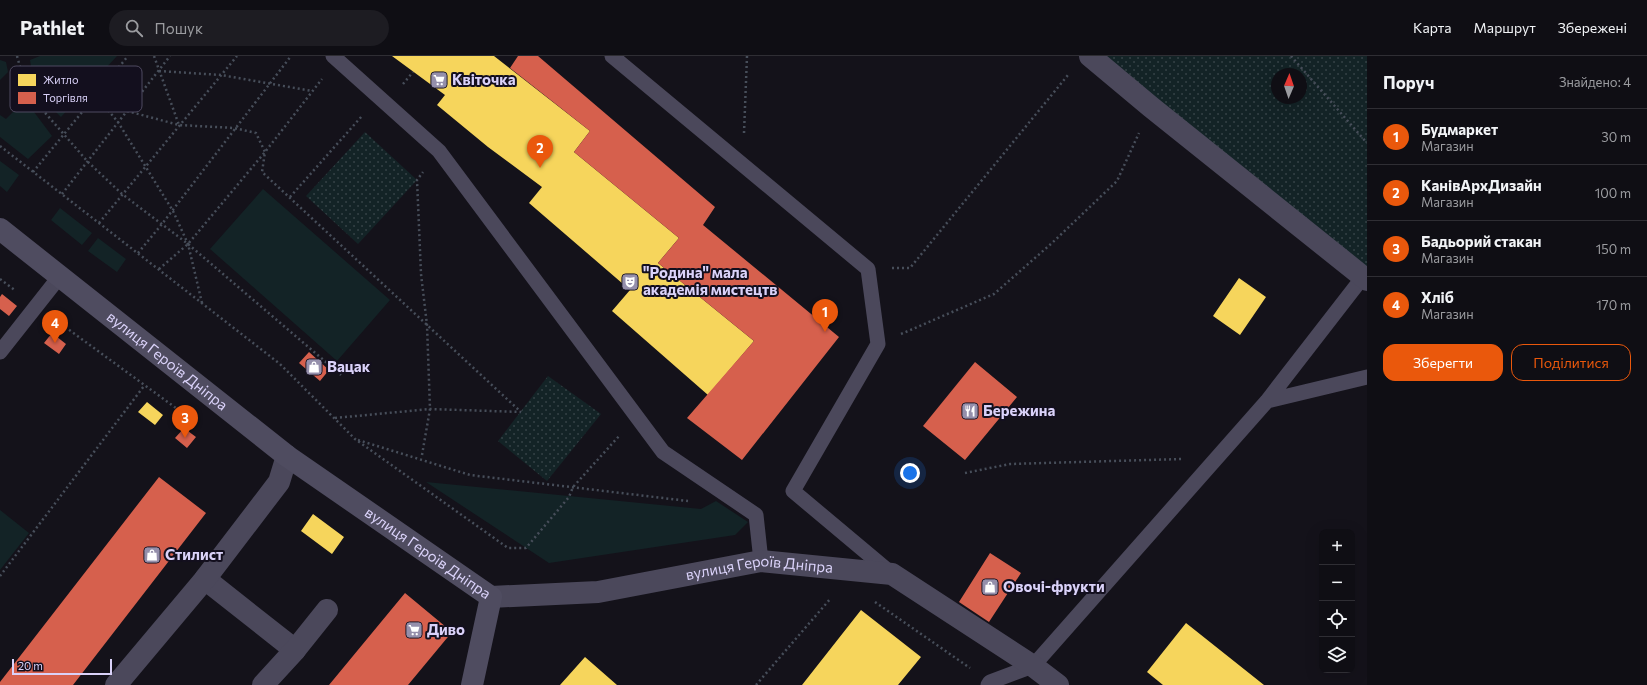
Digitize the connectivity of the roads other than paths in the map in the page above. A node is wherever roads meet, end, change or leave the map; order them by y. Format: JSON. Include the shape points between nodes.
{"nodes":[{"id":1,"x":612,"y":56,"type":"edge"},
{"id":2,"x":1090,"y":56,"type":"edge"},
{"id":3,"x":335,"y":58,"type":"edge"},
{"id":4,"x":0,"y":229,"type":"edge"},
{"id":5,"x":60,"y":276,"type":"junction"},
{"id":6,"x":1365,"y":278,"type":"edge"},
{"id":7,"x":0,"y":352,"type":"edge"},
{"id":8,"x":1367,"y":377,"type":"edge"},
{"id":9,"x":1267,"y":401,"type":"junction"},
{"id":10,"x":287,"y":456,"type":"junction"},
{"id":11,"x":761,"y":561,"type":"junction"},
{"id":12,"x":892,"y":574,"type":"junction"},
{"id":13,"x":205,"y":579,"type":"junction"},
{"id":14,"x":491,"y":597,"type":"junction"},
{"id":15,"x":328,"y":610,"type":"dead end"},
{"id":16,"x":295,"y":650,"type":"junction"},
{"id":17,"x":1033,"y":666,"type":"junction"},
{"id":18,"x":989,"y":684,"type":"edge"},
{"id":19,"x":116,"y":685,"type":"edge"},
{"id":20,"x":263,"y":685,"type":"edge"},
{"id":21,"x":472,"y":685,"type":"edge"},
{"id":22,"x":1058,"y":685,"type":"edge"}],
"edges":[{"from":1,"to":12,"type":"lane","via":[[868,269],[878,344],[793,491]]},
{"from":2,"to":6,"type":"street"},
{"from":3,"to":11,"type":"lane","via":[[439,151],[663,452],[756,515]]},
{"from":4,"to":5,"type":"street","name":"вулиця Героїв Дніпра"},
{"from":5,"to":7,"type":"lane"},
{"from":5,"to":10,"type":"street","name":"вулиця Героїв Дніпра"},
{"from":6,"to":9,"type":"lane"},
{"from":8,"to":9,"type":"lane"},
{"from":9,"to":17,"type":"lane"},
{"from":10,"to":13,"type":"street","via":[[279,482]]},
{"from":10,"to":14,"type":"street","name":"вулиця Героїв Дніпра"},
{"from":11,"to":12,"type":"street","name":"вулиця Героїв Дніпра"},
{"from":11,"to":14,"type":"street","name":"вулиця Героїв Дніпра","via":[[598,592]]},
{"from":12,"to":17,"type":"street","name":"вулиця Героїв Дніпра"},
{"from":13,"to":16,"type":"street"},
{"from":13,"to":19,"type":"street"},
{"from":14,"to":21,"type":"street"},
{"from":15,"to":16,"type":"street"},
{"from":16,"to":20,"type":"street"},
{"from":17,"to":18,"type":"lane"},
{"from":17,"to":22,"type":"street","name":"вулиця Героїв Дніпра"}]}
